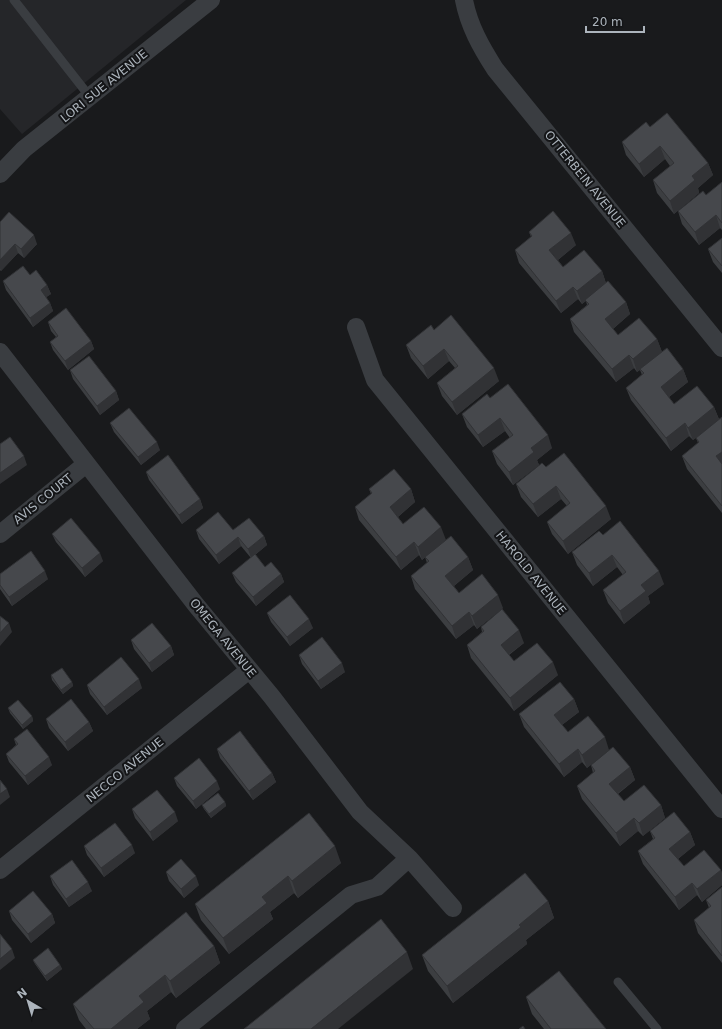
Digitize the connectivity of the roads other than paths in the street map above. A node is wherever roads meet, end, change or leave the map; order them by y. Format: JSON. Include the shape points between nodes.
{"nodes":[{"id":1,"x":14,"y":0,"type":"edge"},
{"id":2,"x":211,"y":0,"type":"edge"},
{"id":3,"x":464,"y":0,"type":"edge"},
{"id":4,"x":90,"y":97,"type":"junction"},
{"id":5,"x":0,"y":174,"type":"edge"},
{"id":6,"x":356,"y":327,"type":"dead end"},
{"id":7,"x":722,"y":348,"type":"edge"},
{"id":8,"x":0,"y":352,"type":"edge"},
{"id":9,"x":86,"y":464,"type":"junction"},
{"id":10,"x":0,"y":534,"type":"edge"},
{"id":11,"x":249,"y":670,"type":"junction"},
{"id":12,"x":722,"y":809,"type":"edge"},
{"id":13,"x":409,"y":858,"type":"junction"},
{"id":14,"x":0,"y":870,"type":"edge"},
{"id":15,"x":453,"y":908,"type":"dead end"},
{"id":16,"x":618,"y":982,"type":"dead end"},
{"id":17,"x":184,"y":1029,"type":"edge"},
{"id":18,"x":656,"y":1029,"type":"edge"}],
"edges":[{"from":1,"to":4,"type":"lane"},
{"from":2,"to":4,"type":"street","name":"LORI SUE AVENUE"},
{"from":3,"to":7,"type":"street","name":"OTTERBEIN AVENUE","via":[[468,17],[481,47],[495,69]]},
{"from":4,"to":5,"type":"street","name":"LORI SUE AVENUE","via":[[24,150]]},
{"from":6,"to":12,"type":"street","name":"HAROLD AVENUE","via":[[374,380]]},
{"from":8,"to":9,"type":"street","name":"OMEGA AVENUE"},
{"from":9,"to":10,"type":"street","name":"AVIS COURT"},
{"from":9,"to":11,"type":"street","name":"OMEGA AVENUE"},
{"from":11,"to":13,"type":"street","name":"OMEGA AVENUE","via":[[360,812]]},
{"from":11,"to":14,"type":"street","name":"NECCO AVENUE"},
{"from":13,"to":15,"type":"street","name":"OMEGA AVENUE"},
{"from":13,"to":17,"type":"street","via":[[377,887],[351,895]]},
{"from":16,"to":18,"type":"lane"}]}
